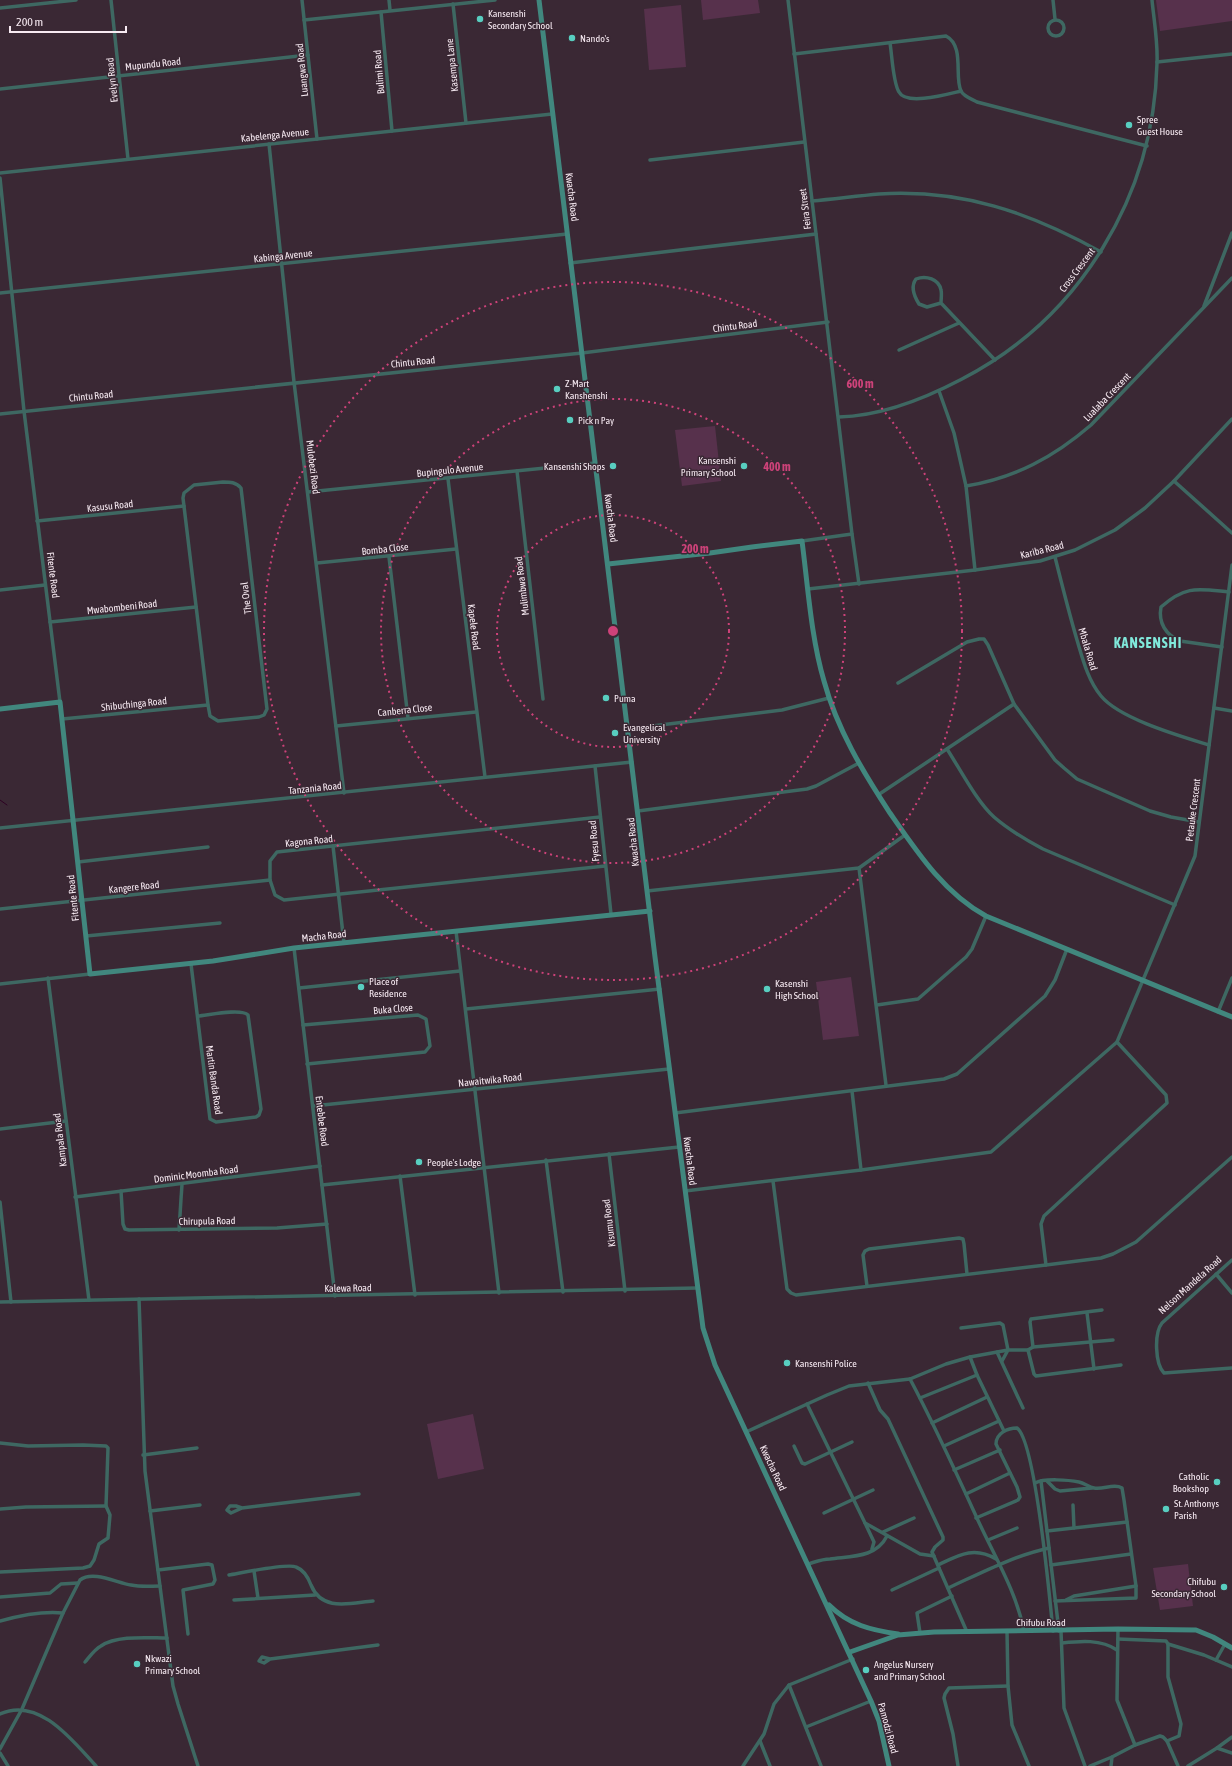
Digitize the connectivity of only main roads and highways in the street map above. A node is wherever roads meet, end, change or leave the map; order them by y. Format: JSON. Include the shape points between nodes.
{"nodes":[{"id":1,"x":538,"y":0,"type":"edge"},
{"id":2,"x":608,"y":564,"type":"junction"},
{"id":3,"x":0,"y":708,"type":"edge"},
{"id":4,"x":650,"y":910,"type":"junction"},
{"id":5,"x":90,"y":974,"type":"joint"},
{"id":6,"x":1232,"y":1018,"type":"edge"},
{"id":7,"x":826,"y":1602,"type":"junction"},
{"id":8,"x":898,"y":1635,"type":"junction"},
{"id":9,"x":1232,"y":1648,"type":"edge"},
{"id":10,"x":850,"y":1652,"type":"junction"},
{"id":11,"x":889,"y":1766,"type":"edge"}],
"edges":[{"from":1,"to":2,"type":"main road","name":"Kwacha Road"},
{"from":2,"to":4,"type":"main road","name":"Kwacha Road"},
{"from":2,"to":6,"type":"main road","via":[[710,554],[752,546],[802,541],[820,666],[829,698],[859,763],[878,795],[922,859],[949,889],[986,916]]},
{"from":3,"to":5,"type":"main road","name":"Fitente Road","via":[[60,702]]},
{"from":4,"to":5,"type":"main road","name":"Macha Road","via":[[294,948],[191,964]]},
{"from":4,"to":7,"type":"main road","name":"Kwacha Road","via":[[703,1328],[708,1346],[746,1432]]},
{"from":7,"to":8,"type":"main road","via":[[837,1613],[852,1622],[875,1631]]},
{"from":7,"to":10,"type":"main road","name":"Kwacha Road"},
{"from":8,"to":9,"type":"main road","name":"Chifubu Road","via":[[1007,1631],[1196,1630]]},
{"from":8,"to":10,"type":"main road","name":"Chifubu Road"},
{"from":10,"to":11,"type":"main road","name":"Pamodzi Road","via":[[879,1721]]}]}
